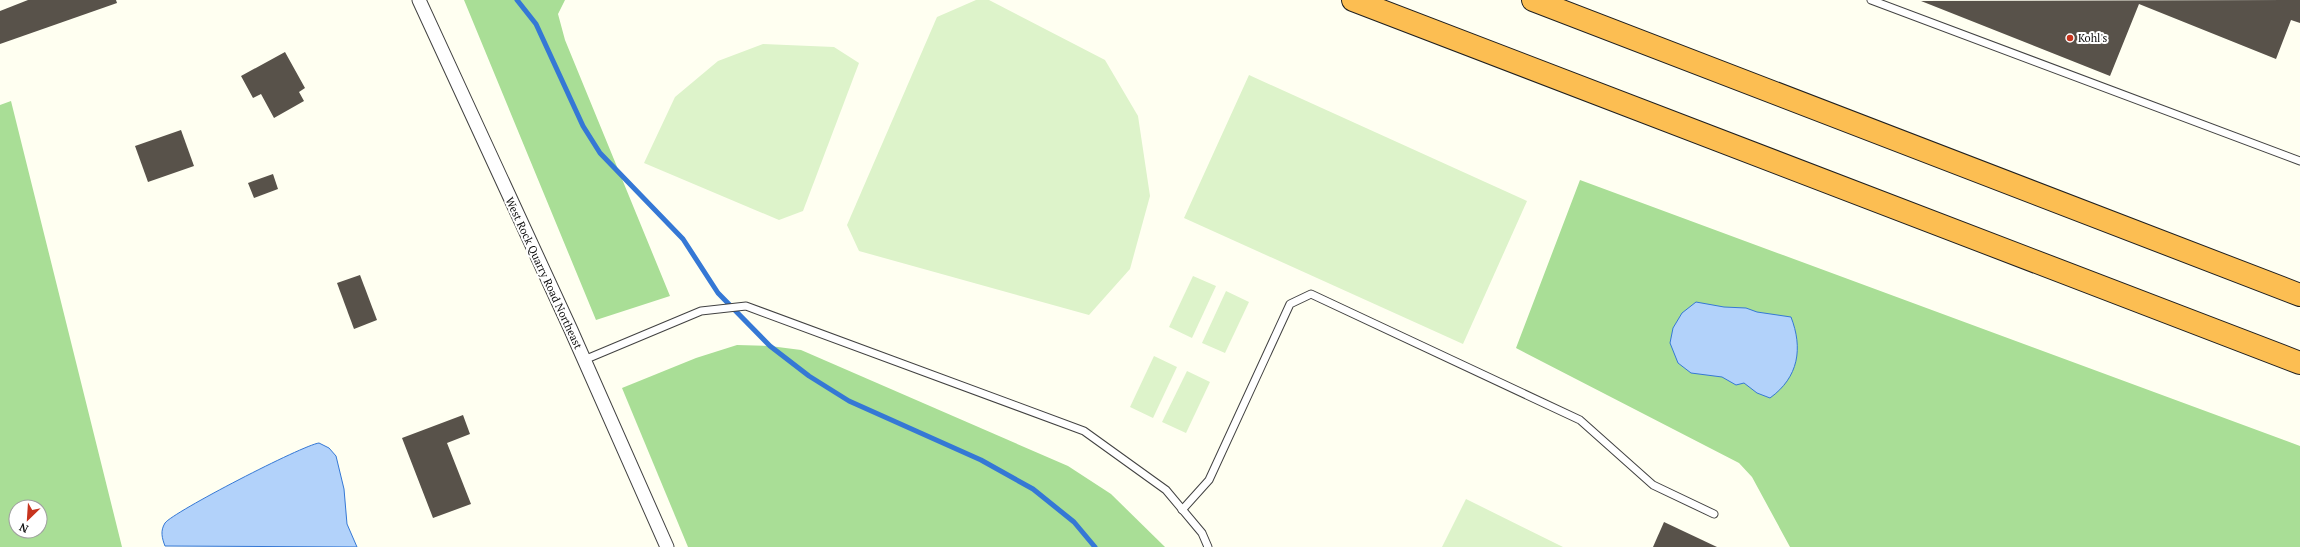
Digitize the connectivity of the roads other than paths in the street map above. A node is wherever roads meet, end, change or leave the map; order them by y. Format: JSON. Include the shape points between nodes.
{"nodes":[{"id":1,"x":419,"y":0,"type":"edge"},
{"id":2,"x":1353,"y":0,"type":"edge"},
{"id":3,"x":1533,"y":0,"type":"edge"},
{"id":4,"x":1871,"y":0,"type":"edge"},
{"id":5,"x":2300,"y":161,"type":"edge"},
{"id":6,"x":2300,"y":295,"type":"edge"},
{"id":7,"x":584,"y":360,"type":"junction"},
{"id":8,"x":2300,"y":364,"type":"edge"},
{"id":9,"x":1182,"y":510,"type":"junction"},
{"id":10,"x":1714,"y":514,"type":"dead end"},
{"id":11,"x":667,"y":547,"type":"edge"},
{"id":12,"x":1208,"y":547,"type":"edge"}],
"edges":[{"from":1,"to":7,"type":"street","name":"West Rock Quarry Road Northeast"},
{"from":2,"to":8,"type":"highway"},
{"from":3,"to":6,"type":"highway"},
{"from":4,"to":5,"type":"lane"},
{"from":7,"to":9,"type":"lane","via":[[701,311],[746,306],[1084,431],[1166,490]]},
{"from":7,"to":11,"type":"street","name":"West Rock Quarry Road Northeast"},
{"from":9,"to":10,"type":"lane","via":[[1209,480],[1290,304],[1311,294],[1580,420],[1653,485]]},
{"from":9,"to":12,"type":"lane","via":[[1202,534]]}]}
